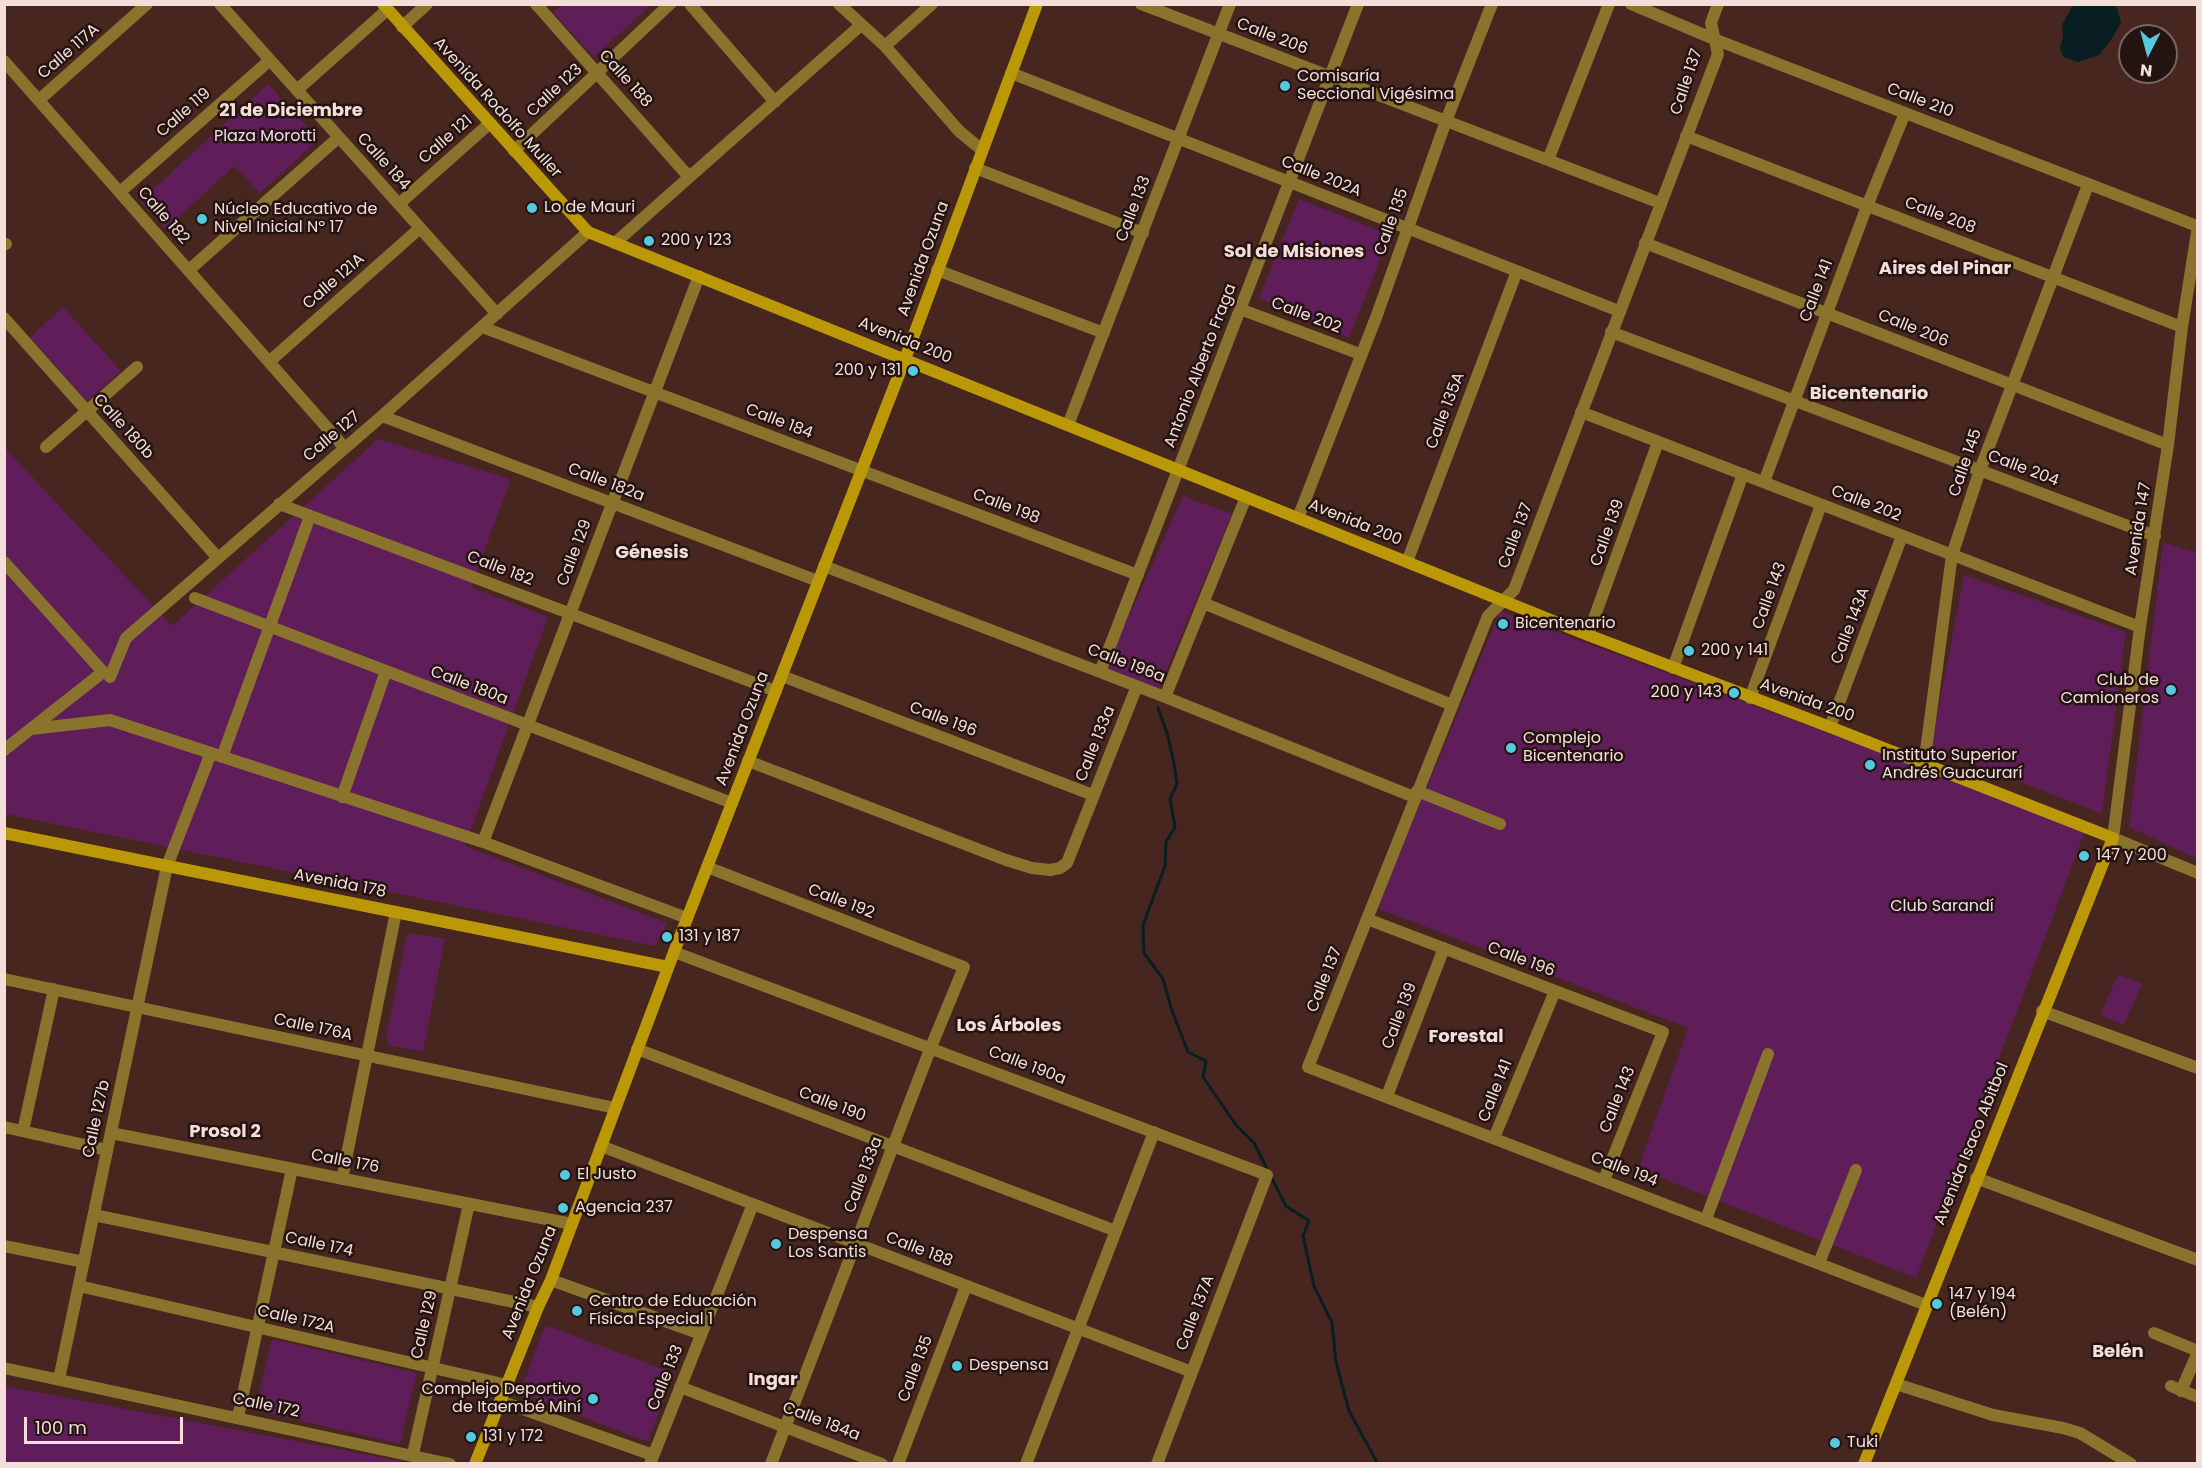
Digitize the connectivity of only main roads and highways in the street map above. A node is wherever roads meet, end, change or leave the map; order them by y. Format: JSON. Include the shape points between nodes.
{"nodes":[{"id":1,"x":1037,"y":4,"type":"edge"},
{"id":2,"x":385,"y":7,"type":"edge"},
{"id":3,"x":588,"y":232,"type":"joint"},
{"id":4,"x":905,"y":359,"type":"junction"},
{"id":5,"x":4,"y":833,"type":"edge"},
{"id":6,"x":2113,"y":838,"type":"joint"},
{"id":7,"x":668,"y":967,"type":"junction"},
{"id":8,"x":475,"y":1464,"type":"edge"},
{"id":9,"x":1864,"y":1464,"type":"edge"}],
"edges":[{"from":1,"to":4,"type":"main road","name":"Avenida Ozuna"},
{"from":2,"to":3,"type":"main road","name":"Avenida Rodolfo Muller"},
{"from":3,"to":4,"type":"main road","name":"Avenida 200"},
{"from":4,"to":6,"type":"main road","name":"Avenida 200","via":[[1588,636]]},
{"from":4,"to":7,"type":"main road","name":"Avenida Ozuna"},
{"from":5,"to":7,"type":"main road","name":"Avenida 178"},
{"from":6,"to":9,"type":"main road","name":"Avenida Isaco Abitbol"},
{"from":7,"to":8,"type":"main road","name":"Avenida Ozuna","via":[[551,1280]]}]}
